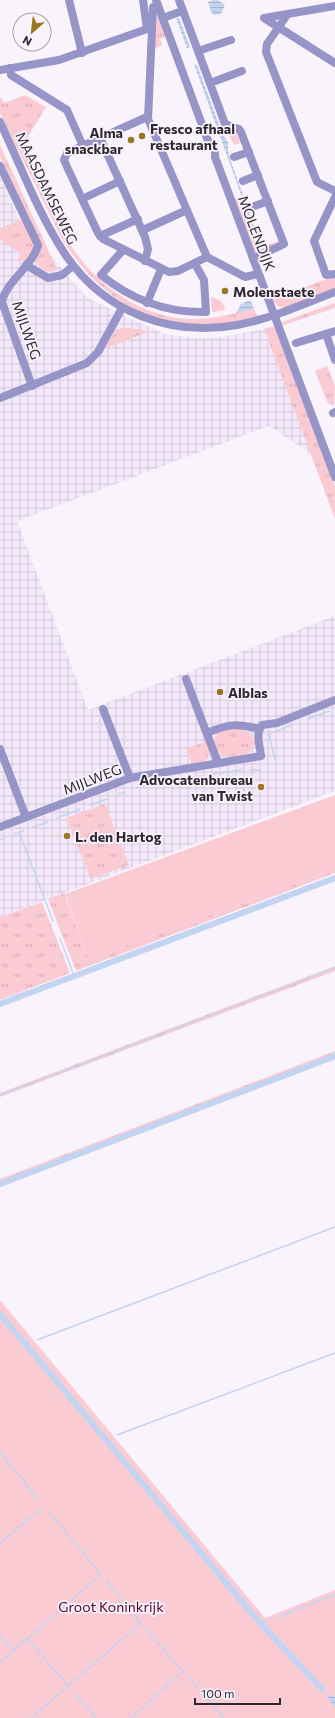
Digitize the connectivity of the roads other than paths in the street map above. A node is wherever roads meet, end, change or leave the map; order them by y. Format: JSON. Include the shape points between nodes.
{"nodes":[{"id":1,"x":69,"y":0,"type":"edge"},
{"id":2,"x":143,"y":0,"type":"edge"},
{"id":3,"x":179,"y":0,"type":"edge"},
{"id":4,"x":157,"y":2,"type":"edge"},
{"id":5,"x":335,"y":6,"type":"edge"},
{"id":6,"x":182,"y":11,"type":"junction"},
{"id":7,"x":287,"y":15,"type":"junction"},
{"id":8,"x":163,"y":18,"type":"junction"},
{"id":9,"x":279,"y":27,"type":"junction"},
{"id":10,"x":150,"y":29,"type":"junction"},
{"id":11,"x":231,"y":40,"type":"dead end"},
{"id":12,"x":198,"y":51,"type":"junction"},
{"id":13,"x":82,"y":53,"type":"junction"},
{"id":14,"x":335,"y":64,"type":"edge"},
{"id":15,"x":10,"y":68,"type":"junction"},
{"id":16,"x":0,"y":70,"type":"edge"},
{"id":17,"x":242,"y":71,"type":"dead end"},
{"id":18,"x":210,"y":83,"type":"junction"},
{"id":19,"x":148,"y":117,"type":"junction"},
{"id":20,"x":0,"y":122,"type":"edge"},
{"id":21,"x":100,"y":138,"type":"junction"},
{"id":22,"x":82,"y":146,"type":"junction"},
{"id":23,"x":249,"y":152,"type":"junction"},
{"id":24,"x":234,"y":157,"type":"dead end"},
{"id":25,"x":0,"y":166,"type":"edge"},
{"id":26,"x":258,"y":175,"type":"junction"},
{"id":27,"x":243,"y":181,"type":"dead end"},
{"id":28,"x":120,"y":182,"type":"junction"},
{"id":29,"x":335,"y":191,"type":"edge"},
{"id":30,"x":335,"y":197,"type":"edge"},
{"id":31,"x":82,"y":199,"type":"junction"},
{"id":32,"x":268,"y":201,"type":"junction"},
{"id":33,"x":252,"y":208,"type":"dead end"},
{"id":34,"x":187,"y":210,"type":"junction"},
{"id":35,"x":138,"y":219,"type":"junction"},
{"id":36,"x":143,"y":230,"type":"junction"},
{"id":37,"x":100,"y":236,"type":"junction"},
{"id":38,"x":123,"y":250,"type":"junction"},
{"id":39,"x":206,"y":257,"type":"junction"},
{"id":40,"x":253,"y":259,"type":"junction"},
{"id":41,"x":145,"y":261,"type":"junction"},
{"id":42,"x":195,"y":264,"type":"junction"},
{"id":43,"x":26,"y":265,"type":"junction"},
{"id":44,"x":74,"y":266,"type":"junction"},
{"id":45,"x":161,"y":270,"type":"junction"},
{"id":46,"x":258,"y":274,"type":"junction"},
{"id":47,"x":335,"y":274,"type":"edge"},
{"id":48,"x":335,"y":292,"type":"edge"},
{"id":49,"x":147,"y":303,"type":"junction"},
{"id":50,"x":122,"y":308,"type":"junction"},
{"id":51,"x":274,"y":315,"type":"junction"},
{"id":52,"x":335,"y":331,"type":"edge"},
{"id":53,"x":326,"y":334,"type":"junction"},
{"id":54,"x":296,"y":343,"type":"dead end"},
{"id":55,"x":335,"y":360,"type":"edge"},
{"id":56,"x":32,"y":386,"type":"junction"},
{"id":57,"x":0,"y":398,"type":"edge"},
{"id":58,"x":335,"y":477,"type":"edge"},
{"id":59,"x":186,"y":679,"type":"dead end"},
{"id":60,"x":335,"y":700,"type":"edge"},
{"id":61,"x":103,"y":709,"type":"dead end"},
{"id":62,"x":259,"y":729,"type":"junction"},
{"id":63,"x":207,"y":733,"type":"junction"},
{"id":64,"x":0,"y":749,"type":"edge"},
{"id":65,"x":218,"y":763,"type":"junction"},
{"id":66,"x":130,"y":778,"type":"junction"},
{"id":67,"x":26,"y":818,"type":"junction"},
{"id":68,"x":0,"y":828,"type":"edge"}],
"edges":[{"from":1,"to":13,"type":"street"},
{"from":2,"to":10,"type":"street"},
{"from":3,"to":6,"type":"street"},
{"from":4,"to":8,"type":"street","name":"MOLENDIJK"},
{"from":4,"to":10,"type":"street","via":[[153,7]]},
{"from":5,"to":7,"type":"street"},
{"from":6,"to":8,"type":"street"},
{"from":6,"to":12,"type":"street"},
{"from":7,"to":9,"type":"street"},
{"from":7,"to":9,"type":"street","via":[[264,18]]},
{"from":8,"to":40,"type":"street","name":"MOLENDIJK","via":[[208,140],[216,153],[215,157]]},
{"from":9,"to":14,"type":"street"},
{"from":9,"to":29,"type":"street","via":[[267,44],[266,52],[317,182]]},
{"from":10,"to":13,"type":"street"},
{"from":10,"to":19,"type":"street"},
{"from":11,"to":12,"type":"street"},
{"from":12,"to":18,"type":"street"},
{"from":13,"to":15,"type":"street","via":[[59,60]]},
{"from":15,"to":16,"type":"street"},
{"from":15,"to":22,"type":"street","via":[[11,75],[67,110]]},
{"from":17,"to":18,"type":"street"},
{"from":18,"to":23,"type":"street","via":[[225,124],[241,132]]},
{"from":19,"to":21,"type":"street"},
{"from":19,"to":34,"type":"street"},
{"from":20,"to":44,"type":"street","name":"MAASDAMSEWEG","via":[[51,230]]},
{"from":21,"to":22,"type":"street"},
{"from":21,"to":28,"type":"street"},
{"from":22,"to":31,"type":"street","via":[[67,154],[64,160]]},
{"from":23,"to":24,"type":"street"},
{"from":23,"to":26,"type":"street"},
{"from":25,"to":43,"type":"street","name":"MIJLWEG","via":[[38,245],[36,254]]},
{"from":26,"to":27,"type":"street"},
{"from":26,"to":32,"type":"street"},
{"from":28,"to":31,"type":"street"},
{"from":28,"to":35,"type":"street"},
{"from":30,"to":47,"type":"street","via":[[314,241],[326,275]]},
{"from":31,"to":37,"type":"street"},
{"from":32,"to":33,"type":"street"},
{"from":32,"to":40,"type":"street","via":[[284,244]]},
{"from":34,"to":36,"type":"street"},
{"from":34,"to":39,"type":"street"},
{"from":35,"to":36,"type":"street"},
{"from":35,"to":37,"type":"street"},
{"from":36,"to":41,"type":"street","via":[[148,249]]},
{"from":37,"to":38,"type":"street"},
{"from":38,"to":41,"type":"street"},
{"from":38,"to":49,"type":"street","via":[[101,275],[134,298]]},
{"from":39,"to":42,"type":"street"},
{"from":39,"to":46,"type":"street","via":[[245,277]]},
{"from":40,"to":46,"type":"street","name":"MOLENDIJK"},
{"from":41,"to":45,"type":"street"},
{"from":42,"to":45,"type":"street","via":[[178,271]]},
{"from":42,"to":49,"type":"street","via":[[204,280],[206,312],[169,310]]},
{"from":43,"to":44,"type":"street","via":[[48,278],[56,277]]},
{"from":43,"to":56,"type":"street","name":"MIJLWEG","via":[[2,302]]},
{"from":44,"to":50,"type":"street","name":"MAASDAMSEWEG","via":[[97,290]]},
{"from":45,"to":49,"type":"street"},
{"from":46,"to":51,"type":"street","name":"MOLENDIJK"},
{"from":48,"to":51,"type":"street","name":"MAASDAMSEWEG"},
{"from":50,"to":51,"type":"street","name":"MAASDAMSEWEG","via":[[161,324],[198,329],[237,325]]},
{"from":50,"to":56,"type":"street","via":[[98,352],[87,363]]},
{"from":51,"to":58,"type":"street","name":"MOLENDIJK"},
{"from":52,"to":53,"type":"street"},
{"from":53,"to":54,"type":"street"},
{"from":53,"to":55,"type":"street"},
{"from":56,"to":57,"type":"street"},
{"from":59,"to":63,"type":"street"},
{"from":60,"to":62,"type":"street","via":[[277,723],[262,725]]},
{"from":61,"to":66,"type":"street"},
{"from":62,"to":63,"type":"street","via":[[231,725]]},
{"from":62,"to":65,"type":"street","name":"MIJLWEG","via":[[261,756]]},
{"from":63,"to":65,"type":"street"},
{"from":64,"to":67,"type":"street"},
{"from":65,"to":66,"type":"street","name":"MIJLWEG"},
{"from":66,"to":67,"type":"street","name":"MIJLWEG"},
{"from":67,"to":68,"type":"street","name":"MIJLWEG"}]}
